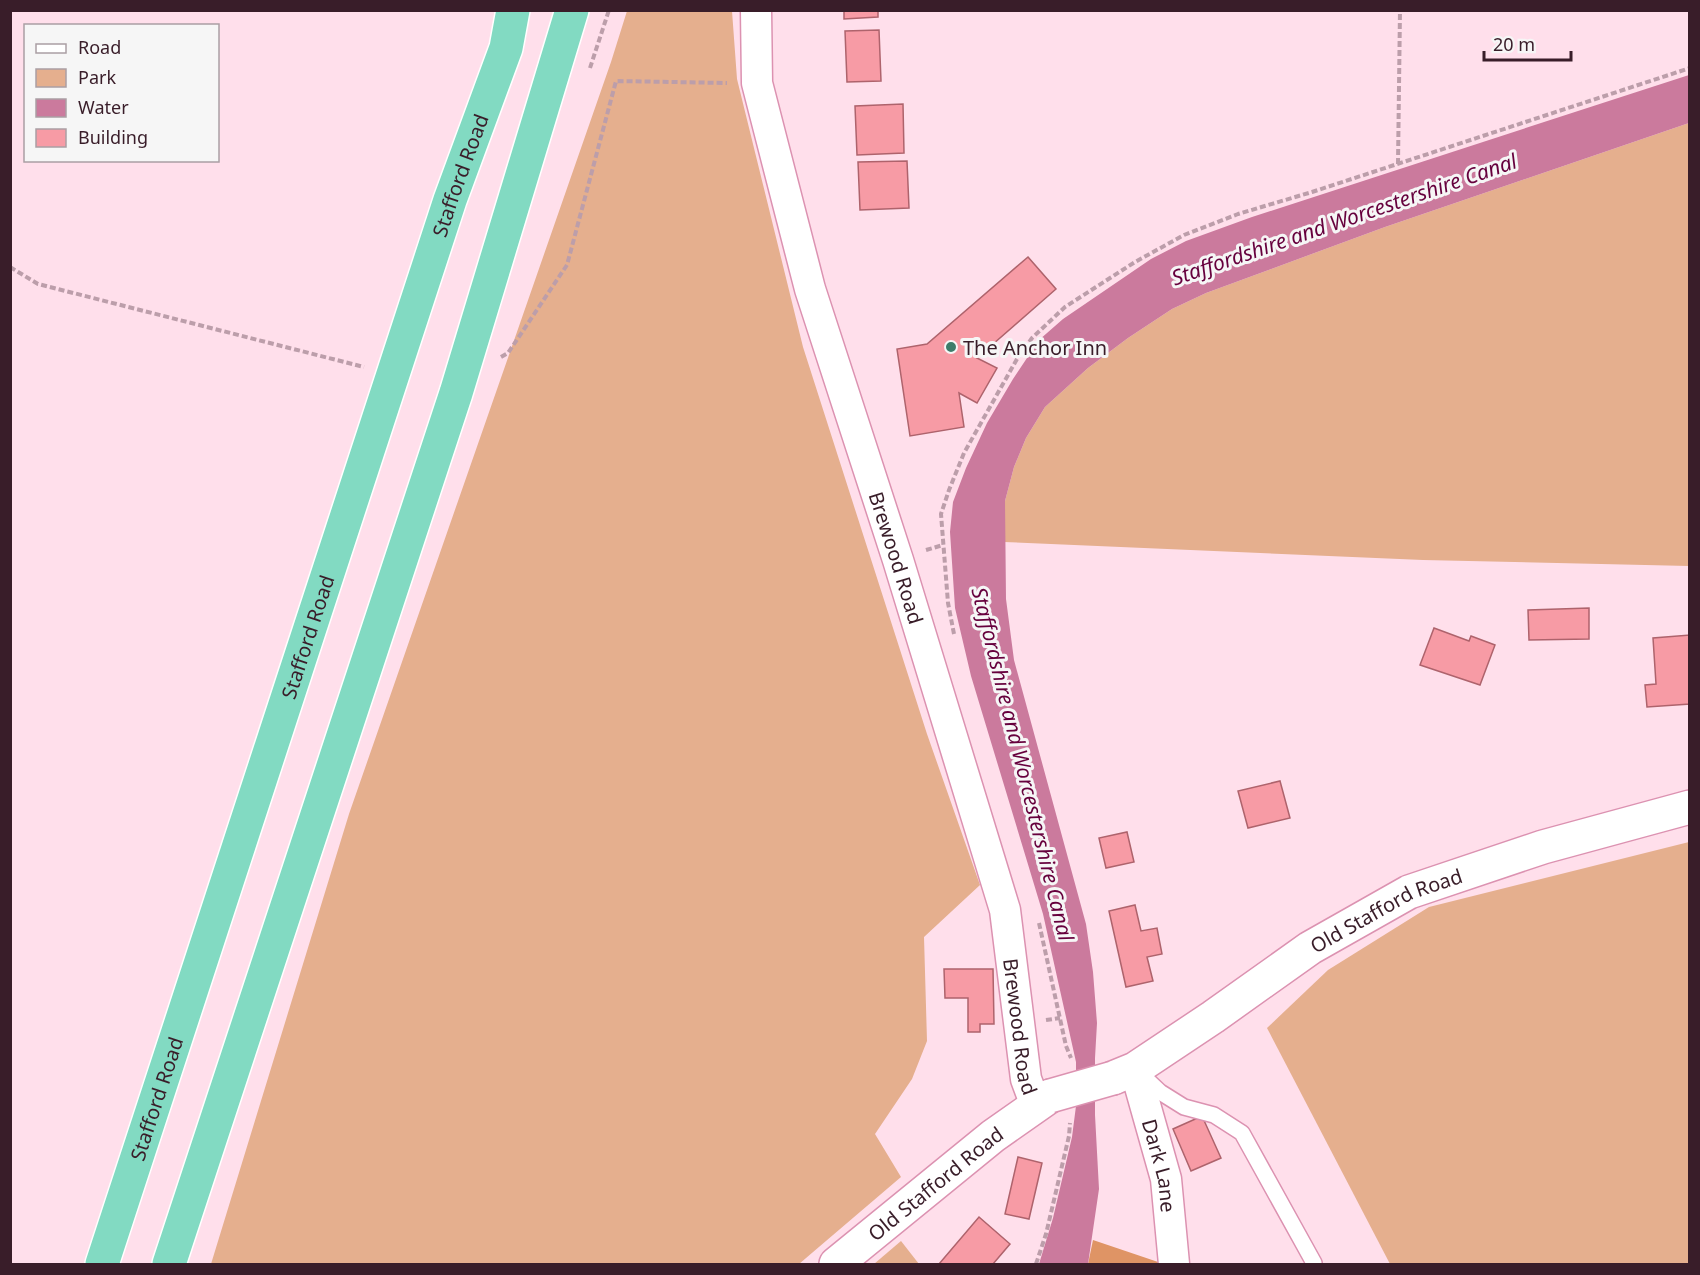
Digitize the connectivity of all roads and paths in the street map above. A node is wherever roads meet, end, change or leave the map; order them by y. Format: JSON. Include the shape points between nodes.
{"nodes":[{"id":1,"x":513,"y":10,"type":"edge"},
{"id":2,"x":572,"y":10,"type":"edge"},
{"id":3,"x":756,"y":10,"type":"edge"},
{"id":4,"x":1400,"y":10,"type":"edge"},
{"id":5,"x":1689,"y":68,"type":"edge"},
{"id":6,"x":757,"y":83,"type":"junction"},
{"id":7,"x":1398,"y":164,"type":"junction"},
{"id":8,"x":10,"y":267,"type":"edge"},
{"id":9,"x":492,"y":361,"type":"dead end"},
{"id":10,"x":393,"y":374,"type":"junction"},
{"id":11,"x":995,"y":396,"type":"dead end"},
{"id":12,"x":1689,"y":807,"type":"edge"},
{"id":13,"x":1124,"y":1073,"type":"junction"},
{"id":14,"x":1043,"y":1101,"type":"junction"},
{"id":15,"x":1314,"y":1263,"type":"dead end"},
{"id":16,"x":102,"y":1264,"type":"edge"},
{"id":17,"x":169,"y":1264,"type":"edge"},
{"id":18,"x":836,"y":1264,"type":"edge"},
{"id":19,"x":1174,"y":1264,"type":"edge"}],
"edges":[{"from":1,"to":10,"type":"highway","name":"Stafford Road","via":[[506,48],[450,200]]},
{"from":2,"to":17,"type":"highway","via":[[456,393]]},
{"from":3,"to":6,"type":"street","name":"Brewood Road"},
{"from":4,"to":7,"type":"path"},
{"from":5,"to":7,"type":"path"},
{"from":6,"to":9,"type":"path","via":[[616,81],[567,265],[508,353]]},
{"from":6,"to":14,"type":"street","name":"Brewood Road","via":[[810,289],[1005,909],[1026,1079]]},
{"from":7,"to":11,"type":"path","via":[[1238,214],[1184,235],[1135,262],[1049,320],[1017,359]]},
{"from":8,"to":10,"type":"path","via":[[38,284]]},
{"from":10,"to":16,"type":"highway","name":"Stafford Road"},
{"from":12,"to":13,"type":"street","name":"Old Stafford Road","via":[[1543,847],[1409,892],[1310,948],[1213,1017]]},
{"from":13,"to":14,"type":"street","name":"Old Stafford Road","bridge":true},
{"from":13,"to":15,"type":"lane","via":[[1184,1107],[1214,1115],[1242,1133]]},
{"from":13,"to":19,"type":"street","name":"Dark Lane","via":[[1166,1179]]},
{"from":14,"to":18,"type":"street","name":"Old Stafford Road","via":[[993,1136]]}]}
